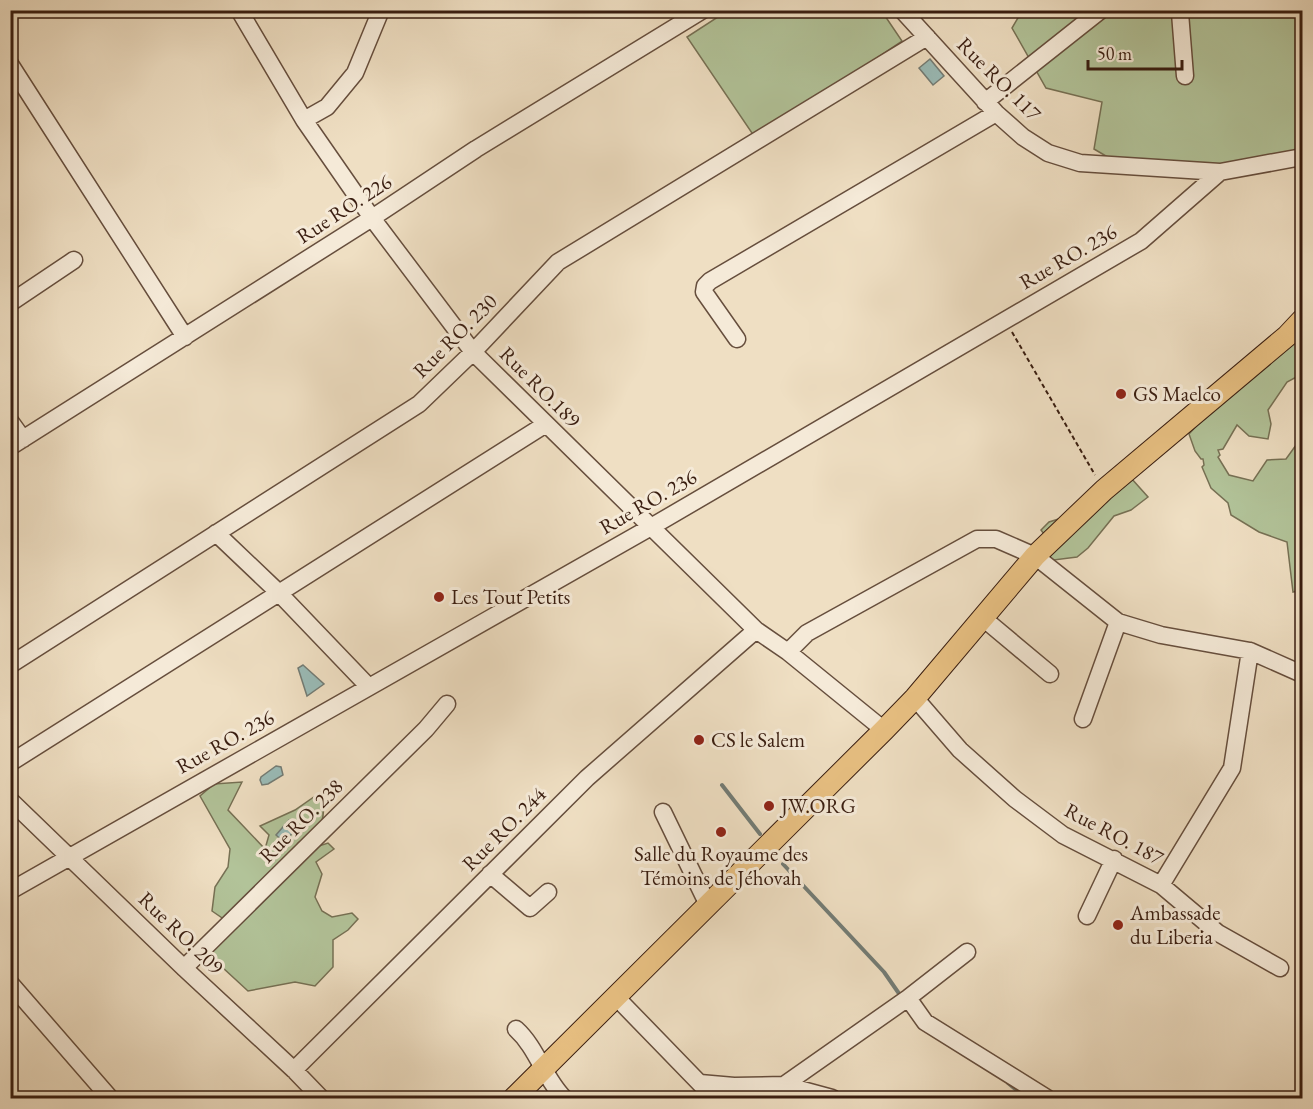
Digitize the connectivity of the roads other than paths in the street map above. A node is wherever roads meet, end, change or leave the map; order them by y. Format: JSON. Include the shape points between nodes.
{"nodes":[{"id":1,"x":239,"y":10,"type":"edge"},
{"id":2,"x":381,"y":10,"type":"edge"},
{"id":3,"x":703,"y":10,"type":"edge"},
{"id":4,"x":902,"y":10,"type":"edge"},
{"id":5,"x":1101,"y":10,"type":"edge"},
{"id":6,"x":1177,"y":10,"type":"edge"},
{"id":7,"x":927,"y":37,"type":"junction"},
{"id":8,"x":10,"y":64,"type":"edge"},
{"id":9,"x":1185,"y":76,"type":"dead end"},
{"id":10,"x":990,"y":108,"type":"junction"},
{"id":11,"x":304,"y":120,"type":"junction"},
{"id":12,"x":1302,"y":157,"type":"edge"},
{"id":13,"x":1220,"y":172,"type":"junction"},
{"id":14,"x":372,"y":218,"type":"junction"},
{"id":15,"x":74,"y":260,"type":"dead end"},
{"id":16,"x":10,"y":303,"type":"edge"},
{"id":17,"x":1302,"y":320,"type":"edge"},
{"id":18,"x":185,"y":337,"type":"junction"},
{"id":19,"x":736,"y":339,"type":"dead end"},
{"id":20,"x":473,"y":352,"type":"junction"},
{"id":21,"x":10,"y":420,"type":"edge"},
{"id":22,"x":546,"y":424,"type":"junction"},
{"id":23,"x":17,"y":443,"type":"edge"},
{"id":24,"x":651,"y":527,"type":"junction"},
{"id":25,"x":216,"y":533,"type":"junction"},
{"id":26,"x":1035,"y":556,"type":"junction"},
{"id":27,"x":278,"y":592,"type":"junction"},
{"id":28,"x":983,"y":618,"type":"junction"},
{"id":29,"x":1118,"y":622,"type":"junction"},
{"id":30,"x":756,"y":630,"type":"junction"},
{"id":31,"x":1250,"y":651,"type":"junction"},
{"id":32,"x":788,"y":652,"type":"junction"},
{"id":33,"x":10,"y":665,"type":"edge"},
{"id":34,"x":1050,"y":674,"type":"dead end"},
{"id":35,"x":1302,"y":674,"type":"edge"},
{"id":36,"x":369,"y":687,"type":"junction"},
{"id":37,"x":915,"y":698,"type":"junction"},
{"id":38,"x":447,"y":704,"type":"dead end"},
{"id":39,"x":1083,"y":719,"type":"dead end"},
{"id":40,"x":884,"y":730,"type":"junction"},
{"id":41,"x":10,"y":763,"type":"edge"},
{"id":42,"x":10,"y":800,"type":"edge"},
{"id":43,"x":663,"y":812,"type":"dead end"},
{"id":44,"x":69,"y":856,"type":"junction"},
{"id":45,"x":1114,"y":859,"type":"junction"},
{"id":46,"x":490,"y":874,"type":"junction"},
{"id":47,"x":1161,"y":885,"type":"junction"},
{"id":48,"x":10,"y":891,"type":"edge"},
{"id":49,"x":548,"y":892,"type":"dead end"},
{"id":50,"x":708,"y":905,"type":"junction"},
{"id":51,"x":1087,"y":916,"type":"dead end"},
{"id":52,"x":967,"y":952,"type":"dead end"},
{"id":53,"x":184,"y":968,"type":"junction"},
{"id":54,"x":1280,"y":968,"type":"dead end"},
{"id":55,"x":10,"y":983,"type":"edge"},
{"id":56,"x":616,"y":997,"type":"junction"},
{"id":57,"x":908,"y":998,"type":"junction"},
{"id":58,"x":516,"y":1029,"type":"dead end"},
{"id":59,"x":294,"y":1070,"type":"junction"},
{"id":60,"x":543,"y":1070,"type":"junction"},
{"id":61,"x":700,"y":1083,"type":"junction"},
{"id":62,"x":784,"y":1085,"type":"junction"},
{"id":63,"x":110,"y":1098,"type":"edge"},
{"id":64,"x":321,"y":1098,"type":"edge"},
{"id":65,"x":514,"y":1098,"type":"edge"},
{"id":66,"x":564,"y":1098,"type":"edge"},
{"id":67,"x":714,"y":1098,"type":"edge"},
{"id":68,"x":832,"y":1098,"type":"edge"},
{"id":69,"x":1047,"y":1098,"type":"edge"}],
"edges":[{"from":1,"to":11,"type":"street","name":"Rue RO.189"},
{"from":2,"to":11,"type":"street","via":[[355,73],[327,107]]},
{"from":3,"to":14,"type":"street","name":"Rue RO. 226","via":[[476,149]]},
{"from":4,"to":7,"type":"street","name":"Rue RO. 117"},
{"from":5,"to":10,"type":"street"},
{"from":6,"to":9,"type":"street"},
{"from":7,"to":10,"type":"street","name":"Rue RO. 117"},
{"from":7,"to":20,"type":"street","name":"Rue RO. 230","via":[[558,262]]},
{"from":8,"to":18,"type":"street"},
{"from":10,"to":13,"type":"street","name":"Rue RO. 117","via":[[1048,153],[1080,163]]},
{"from":10,"to":19,"type":"street","via":[[710,281],[704,292]]},
{"from":11,"to":14,"type":"street","name":"Rue RO.189"},
{"from":12,"to":13,"type":"street"},
{"from":13,"to":24,"type":"street","name":"Rue RO. 236","via":[[1141,241]]},
{"from":14,"to":18,"type":"street","name":"Rue RO. 226"},
{"from":14,"to":20,"type":"street","name":"Rue RO.189"},
{"from":15,"to":16,"type":"street"},
{"from":17,"to":26,"type":"main road","via":[[1104,490]]},
{"from":18,"to":23,"type":"street","name":"Rue RO. 226"},
{"from":20,"to":22,"type":"street","name":"Rue RO.189"},
{"from":20,"to":25,"type":"street","name":"Rue RO. 230","via":[[419,404]]},
{"from":21,"to":23,"type":"street"},
{"from":22,"to":24,"type":"street","name":"Rue RO.189"},
{"from":22,"to":27,"type":"street"},
{"from":24,"to":30,"type":"street","name":"Rue RO.189"},
{"from":24,"to":36,"type":"street","name":"Rue RO. 236"},
{"from":25,"to":27,"type":"street"},
{"from":25,"to":33,"type":"street","name":"Rue RO. 230"},
{"from":26,"to":28,"type":"main road"},
{"from":26,"to":29,"type":"street"},
{"from":26,"to":32,"type":"street","via":[[996,539],[977,539],[807,633]]},
{"from":27,"to":36,"type":"street"},
{"from":27,"to":41,"type":"street"},
{"from":28,"to":34,"type":"street"},
{"from":28,"to":37,"type":"main road"},
{"from":29,"to":31,"type":"street","via":[[1161,635]]},
{"from":29,"to":39,"type":"street"},
{"from":30,"to":32,"type":"street","name":"Rue RO.189"},
{"from":30,"to":46,"type":"street","name":"Rue RO. 244","via":[[587,778]]},
{"from":31,"to":35,"type":"street"},
{"from":31,"to":47,"type":"street","via":[[1232,768]]},
{"from":32,"to":40,"type":"street","name":"Rue RO.189"},
{"from":36,"to":44,"type":"street","name":"Rue RO. 236"},
{"from":37,"to":40,"type":"main road"},
{"from":37,"to":45,"type":"street","name":"Rue RO. 187","via":[[960,750],[1015,799],[1063,835]]},
{"from":38,"to":53,"type":"street","name":"Rue RO. 238"},
{"from":40,"to":50,"type":"main road"},
{"from":42,"to":44,"type":"street","name":"Rue RO. 209"},
{"from":43,"to":50,"type":"street"},
{"from":44,"to":48,"type":"street","name":"Rue RO. 236"},
{"from":44,"to":53,"type":"street","name":"Rue RO. 209"},
{"from":45,"to":47,"type":"street","name":"Rue RO. 187"},
{"from":45,"to":51,"type":"street"},
{"from":46,"to":49,"type":"street","via":[[530,908]]},
{"from":46,"to":59,"type":"street","name":"Rue RO. 244"},
{"from":47,"to":54,"type":"street","name":"Rue RO. 187","via":[[1218,933]]},
{"from":50,"to":56,"type":"main road"},
{"from":52,"to":57,"type":"street"},
{"from":53,"to":59,"type":"street","name":"Rue RO. 209"},
{"from":55,"to":63,"type":"street"},
{"from":56,"to":60,"type":"main road"},
{"from":56,"to":61,"type":"street"},
{"from":57,"to":62,"type":"street"},
{"from":57,"to":69,"type":"street","via":[[925,1022]]},
{"from":58,"to":60,"type":"street","via":[[530,1043]]},
{"from":59,"to":64,"type":"street","name":"Rue RO. 209"},
{"from":60,"to":65,"type":"main road"},
{"from":60,"to":66,"type":"street"},
{"from":61,"to":62,"type":"street"},
{"from":61,"to":67,"type":"street"},
{"from":62,"to":68,"type":"street"}]}
